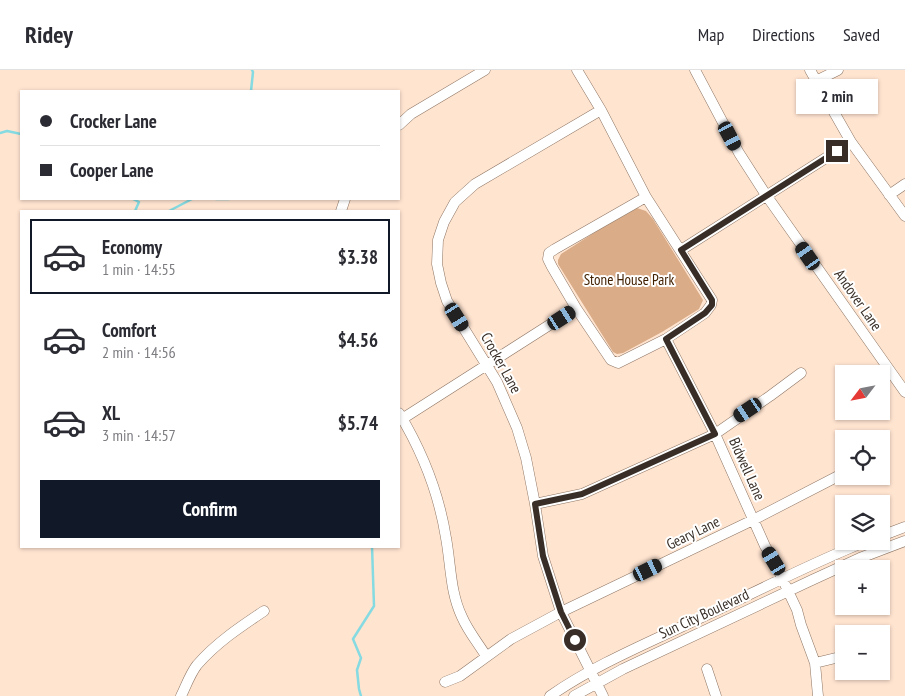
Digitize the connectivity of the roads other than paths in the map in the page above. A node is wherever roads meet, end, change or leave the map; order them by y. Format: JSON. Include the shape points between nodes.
{"nodes":[{"id":1,"x":485,"y":70,"type":"edge"},
{"id":2,"x":577,"y":70,"type":"edge"},
{"id":3,"x":695,"y":70,"type":"edge"},
{"id":4,"x":810,"y":70,"type":"edge"},
{"id":5,"x":838,"y":70,"type":"edge"},
{"id":6,"x":816,"y":81,"type":"junction"},
{"id":7,"x":601,"y":110,"type":"junction"},
{"id":8,"x":400,"y":124,"type":"edge"},
{"id":9,"x":851,"y":142,"type":"junction"},
{"id":10,"x":905,"y":184,"type":"edge"},
{"id":11,"x":766,"y":195,"type":"junction"},
{"id":12,"x":889,"y":195,"type":"junction"},
{"id":13,"x":646,"y":197,"type":"junction"},
{"id":14,"x":905,"y":216,"type":"edge"},
{"id":15,"x":681,"y":250,"type":"junction"},
{"id":16,"x":576,"y":308,"type":"junction"},
{"id":17,"x":666,"y":339,"type":"junction"},
{"id":18,"x":487,"y":366,"type":"junction"},
{"id":19,"x":801,"y":373,"type":"dead end"},
{"id":20,"x":905,"y":392,"type":"edge"},
{"id":21,"x":400,"y":416,"type":"edge"},
{"id":22,"x":715,"y":434,"type":"junction"},
{"id":23,"x":835,"y":478,"type":"edge"},
{"id":24,"x":535,"y":504,"type":"junction"},
{"id":25,"x":753,"y":520,"type":"junction"},
{"id":26,"x":905,"y":527,"type":"edge"},
{"id":27,"x":890,"y":533,"type":"edge"},
{"id":28,"x":905,"y":540,"type":"edge"},
{"id":29,"x":850,"y":550,"type":"edge"},
{"id":30,"x":785,"y":585,"type":"junction"},
{"id":31,"x":264,"y":612,"type":"dead end"},
{"id":32,"x":561,"y":612,"type":"junction"},
{"id":33,"x":486,"y":656,"type":"junction"},
{"id":34,"x":835,"y":658,"type":"edge"},
{"id":35,"x":815,"y":663,"type":"junction"},
{"id":36,"x":707,"y":669,"type":"dead end"},
{"id":37,"x":594,"y":677,"type":"junction"},
{"id":38,"x":445,"y":682,"type":"dead end"},
{"id":39,"x":181,"y":696,"type":"edge"},
{"id":40,"x":550,"y":696,"type":"edge"},
{"id":41,"x":574,"y":696,"type":"edge"},
{"id":42,"x":603,"y":696,"type":"edge"},
{"id":43,"x":716,"y":696,"type":"edge"},
{"id":44,"x":818,"y":696,"type":"edge"}],
"edges":[{"from":1,"to":8,"type":"street","via":[[411,114]]},
{"from":2,"to":7,"type":"street"},
{"from":3,"to":11,"type":"street","name":"Andover Lane","via":[[739,153]]},
{"from":4,"to":6,"type":"street"},
{"from":5,"to":6,"type":"street"},
{"from":6,"to":9,"type":"street"},
{"from":7,"to":13,"type":"street"},
{"from":7,"to":18,"type":"street","name":"Crocker Lane","via":[[475,184],[456,202],[444,222],[438,240],[437,264],[441,283],[448,301]]},
{"from":9,"to":11,"type":"street"},
{"from":9,"to":12,"type":"street"},
{"from":10,"to":12,"type":"street"},
{"from":11,"to":15,"type":"street"},
{"from":11,"to":20,"type":"street","name":"Andover Lane"},
{"from":12,"to":14,"type":"street"},
{"from":13,"to":15,"type":"street"},
{"from":13,"to":16,"type":"street","via":[[549,253],[552,267]]},
{"from":15,"to":17,"type":"street","via":[[712,305]]},
{"from":16,"to":17,"type":"street","via":[[611,360],[618,363]]},
{"from":16,"to":18,"type":"street"},
{"from":17,"to":22,"type":"street","name":"Bidwell Lane"},
{"from":18,"to":21,"type":"street"},
{"from":18,"to":24,"type":"street","name":"Crocker Lane","via":[[517,428]]},
{"from":19,"to":22,"type":"street"},
{"from":21,"to":33,"type":"street","via":[[417,445],[436,491],[453,590],[462,617]]},
{"from":22,"to":24,"type":"street","via":[[582,494]]},
{"from":22,"to":25,"type":"street","name":"Bidwell Lane"},
{"from":23,"to":25,"type":"street","name":"Geary Lane"},
{"from":24,"to":32,"type":"street","name":"Crocker Lane","via":[[543,556]]},
{"from":25,"to":30,"type":"street","name":"Bidwell Lane"},
{"from":25,"to":32,"type":"street","name":"Geary Lane"},
{"from":26,"to":27,"type":"street"},
{"from":28,"to":30,"type":"street","name":"Sun City Boulevard"},
{"from":29,"to":30,"type":"street","name":"Sun City Boulevard"},
{"from":30,"to":35,"type":"street","name":"Bidwell Lane"},
{"from":30,"to":37,"type":"street","name":"Sun City Boulevard"},
{"from":31,"to":39,"type":"street","via":[[216,645],[196,666]]},
{"from":32,"to":33,"type":"street","name":"Geary Lane"},
{"from":32,"to":37,"type":"street","name":"Crocker Lane"},
{"from":33,"to":38,"type":"street","name":"Geary Lane","via":[[460,676]]},
{"from":34,"to":35,"type":"street"},
{"from":35,"to":44,"type":"street","name":"Bidwell Lane"},
{"from":36,"to":43,"type":"street"},
{"from":37,"to":40,"type":"street","name":"Sun City Boulevard","via":[[571,682]]},
{"from":37,"to":41,"type":"street","name":"Sun City Boulevard"},
{"from":37,"to":42,"type":"street","name":"Crocker Lane"}]}
